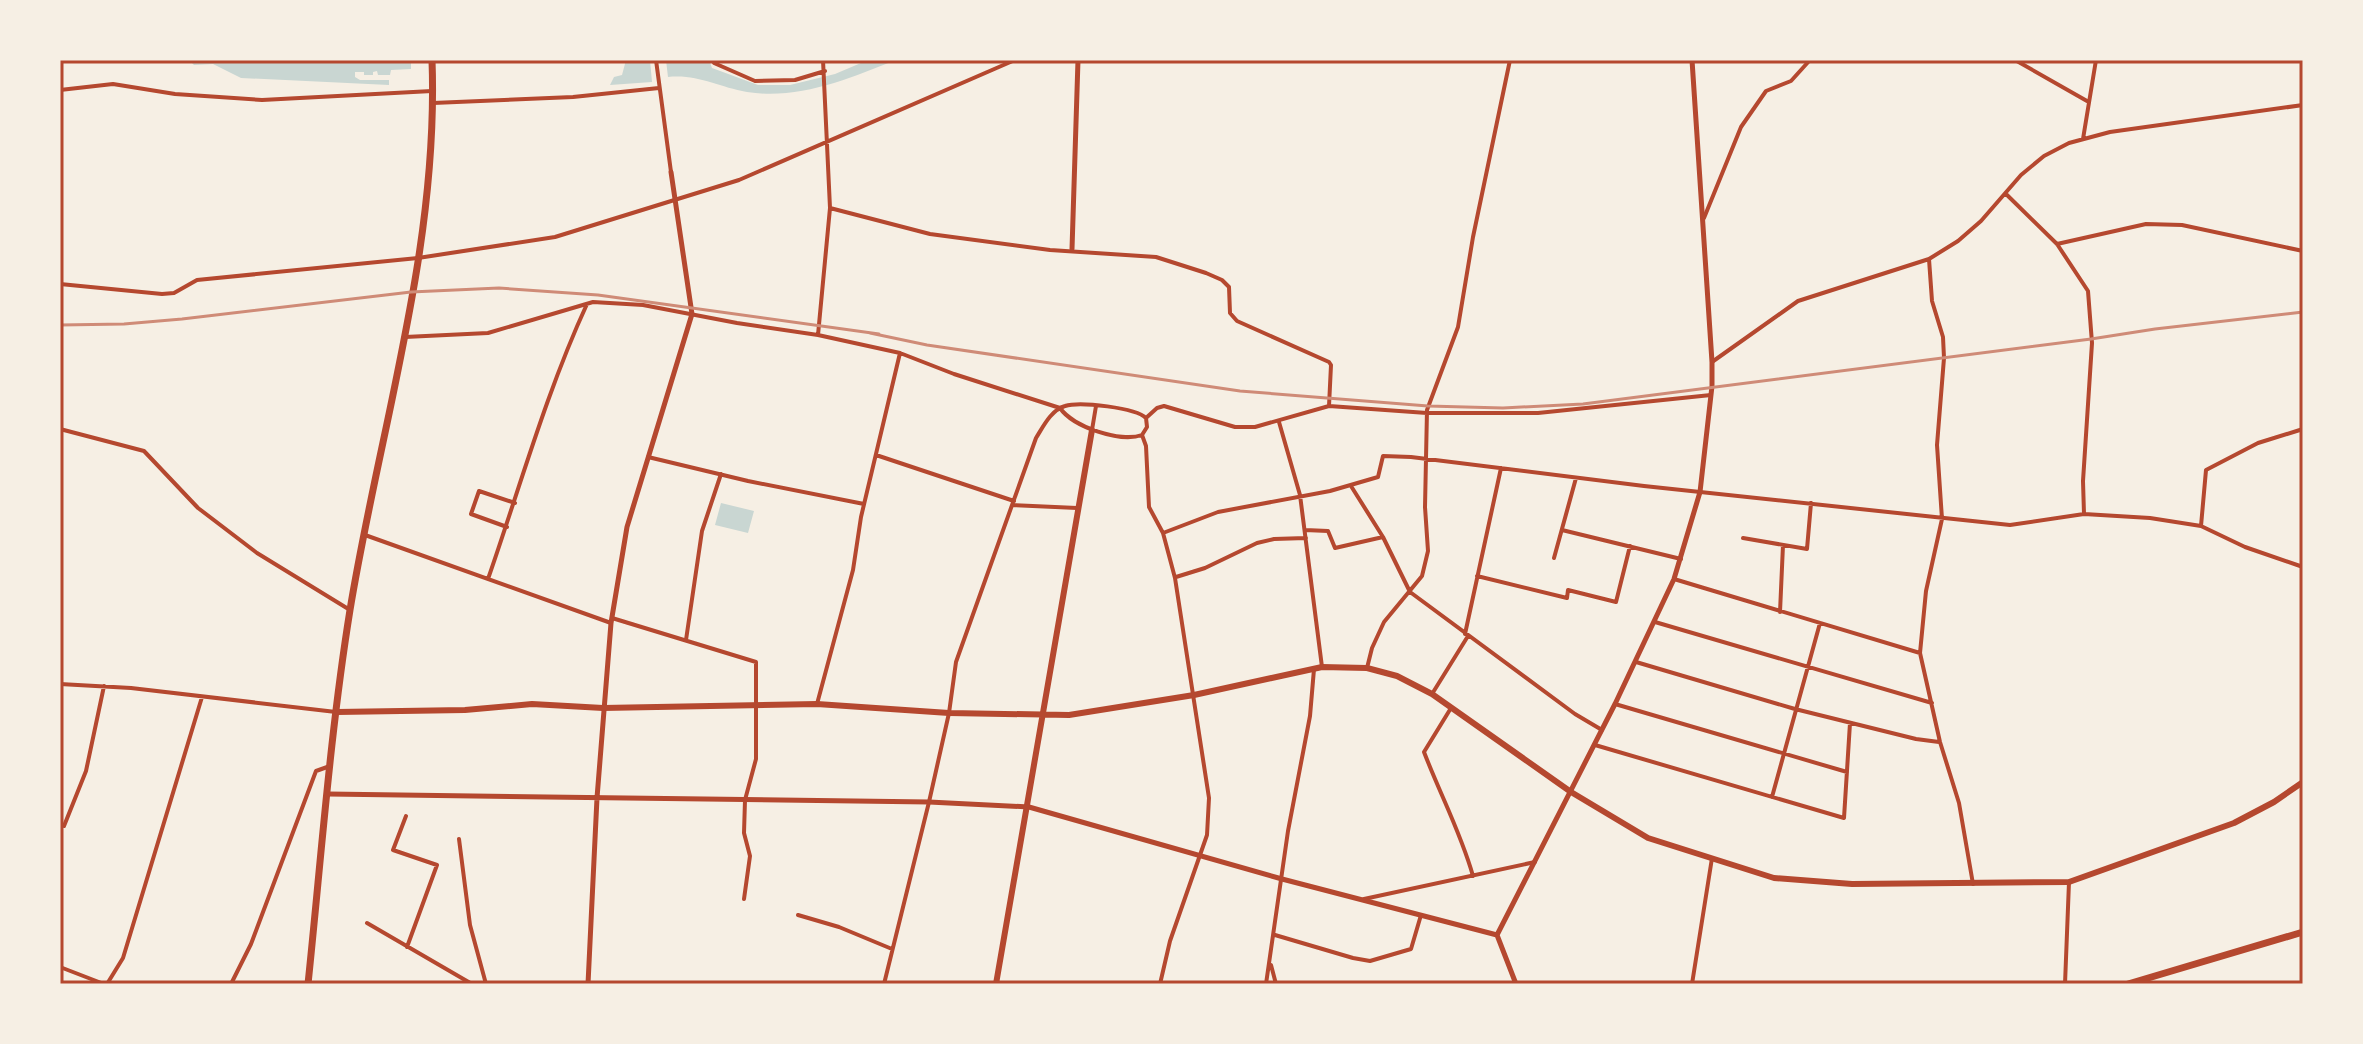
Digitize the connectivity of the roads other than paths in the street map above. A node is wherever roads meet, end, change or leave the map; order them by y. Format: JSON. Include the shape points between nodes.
{"nodes":[{"id":1,"x":432,"y":60,"type":"edge"},
{"id":2,"x":656,"y":60,"type":"edge"},
{"id":3,"x":714,"y":60,"type":"edge"},
{"id":4,"x":823,"y":60,"type":"edge"},
{"id":5,"x":1015,"y":60,"type":"edge"},
{"id":6,"x":1078,"y":60,"type":"edge"},
{"id":7,"x":1510,"y":60,"type":"edge"},
{"id":8,"x":1692,"y":60,"type":"edge"},
{"id":9,"x":1810,"y":60,"type":"edge"},
{"id":10,"x":2015,"y":60,"type":"edge"},
{"id":11,"x":2096,"y":60,"type":"edge"},
{"id":12,"x":825,"y":72,"type":"junction"},
{"id":13,"x":659,"y":88,"type":"junction"},
{"id":14,"x":60,"y":90,"type":"edge"},
{"id":15,"x":433,"y":91,"type":"junction"},
{"id":16,"x":2087,"y":101,"type":"junction"},
{"id":17,"x":433,"y":103,"type":"junction"},
{"id":18,"x":2303,"y":105,"type":"edge"},
{"id":19,"x":2083,"y":139,"type":"junction"},
{"id":20,"x":827,"y":141,"type":"junction"},
{"id":21,"x":671,"y":172,"type":"joint"},
{"id":22,"x":2006,"y":194,"type":"junction"},
{"id":23,"x":676,"y":199,"type":"junction"},
{"id":24,"x":830,"y":208,"type":"junction"},
{"id":25,"x":1703,"y":220,"type":"junction"},
{"id":26,"x":2057,"y":244,"type":"junction"},
{"id":27,"x":1072,"y":249,"type":"junction"},
{"id":28,"x":2303,"y":251,"type":"edge"},
{"id":29,"x":418,"y":258,"type":"junction"},
{"id":30,"x":1929,"y":259,"type":"junction"},
{"id":31,"x":60,"y":284,"type":"edge"},
{"id":32,"x":587,"y":304,"type":"junction"},
{"id":33,"x":692,"y":314,"type":"junction"},
{"id":34,"x":818,"y":335,"type":"junction"},
{"id":35,"x":405,"y":337,"type":"junction"},
{"id":36,"x":900,"y":353,"type":"junction"},
{"id":37,"x":1712,"y":362,"type":"junction"},
{"id":38,"x":1711,"y":395,"type":"junction"},
{"id":39,"x":1096,"y":406,"type":"junction"},
{"id":40,"x":1329,"y":406,"type":"junction"},
{"id":41,"x":1060,"y":408,"type":"junction"},
{"id":42,"x":1427,"y":413,"type":"junction"},
{"id":43,"x":1146,"y":418,"type":"junction"},
{"id":44,"x":1279,"y":422,"type":"junction"},
{"id":45,"x":60,"y":429,"type":"edge"},
{"id":46,"x":2303,"y":429,"type":"edge"},
{"id":47,"x":1092,"y":430,"type":"junction"},
{"id":48,"x":1142,"y":435,"type":"junction"},
{"id":49,"x":876,"y":455,"type":"junction"},
{"id":50,"x":648,"y":457,"type":"junction"},
{"id":51,"x":1427,"y":460,"type":"junction"},
{"id":52,"x":1501,"y":468,"type":"junction"},
{"id":53,"x":721,"y":474,"type":"junction"},
{"id":54,"x":1576,"y":478,"type":"junction"},
{"id":55,"x":1351,"y":486,"type":"junction"},
{"id":56,"x":1700,"y":492,"type":"junction"},
{"id":57,"x":1300,"y":495,"type":"junction"},
{"id":58,"x":515,"y":503,"type":"junction"},
{"id":59,"x":1013,"y":503,"type":"junction"},
{"id":60,"x":1811,"y":503,"type":"junction"},
{"id":61,"x":864,"y":504,"type":"junction"},
{"id":62,"x":1077,"y":508,"type":"junction"},
{"id":63,"x":2084,"y":514,"type":"junction"},
{"id":64,"x":1942,"y":519,"type":"junction"},
{"id":65,"x":2201,"y":526,"type":"junction"},
{"id":66,"x":507,"y":527,"type":"junction"},
{"id":67,"x":1305,"y":530,"type":"junction"},
{"id":68,"x":1562,"y":530,"type":"junction"},
{"id":69,"x":1163,"y":533,"type":"junction"},
{"id":70,"x":365,"y":535,"type":"junction"},
{"id":71,"x":1383,"y":537,"type":"junction"},
{"id":72,"x":1306,"y":538,"type":"junction"},
{"id":73,"x":1743,"y":538,"type":"dead end"},
{"id":74,"x":1783,"y":545,"type":"junction"},
{"id":75,"x":1630,"y":546,"type":"junction"},
{"id":76,"x":1554,"y":558,"type":"dead end"},
{"id":77,"x":1681,"y":559,"type":"junction"},
{"id":78,"x":2303,"y":567,"type":"edge"},
{"id":79,"x":1477,"y":576,"type":"junction"},
{"id":80,"x":1175,"y":578,"type":"junction"},
{"id":81,"x":488,"y":579,"type":"junction"},
{"id":82,"x":1674,"y":579,"type":"junction"},
{"id":83,"x":1410,"y":592,"type":"junction"},
{"id":84,"x":350,"y":610,"type":"junction"},
{"id":85,"x":1780,"y":612,"type":"junction"},
{"id":86,"x":611,"y":620,"type":"junction"},
{"id":87,"x":1655,"y":622,"type":"junction"},
{"id":88,"x":1820,"y":623,"type":"junction"},
{"id":89,"x":1467,"y":635,"type":"junction"},
{"id":90,"x":686,"y":641,"type":"junction"},
{"id":91,"x":1920,"y":653,"type":"junction"},
{"id":92,"x":1636,"y":662,"type":"junction"},
{"id":93,"x":1808,"y":666,"type":"junction"},
{"id":94,"x":1318,"y":668,"type":"junction"},
{"id":95,"x":1367,"y":668,"type":"junction"},
{"id":96,"x":60,"y":684,"type":"edge"},
{"id":97,"x":104,"y":686,"type":"junction"},
{"id":98,"x":1432,"y":694,"type":"junction"},
{"id":99,"x":1194,"y":695,"type":"junction"},
{"id":100,"x":202,"y":697,"type":"junction"},
{"id":101,"x":1932,"y":703,"type":"junction"},
{"id":102,"x":817,"y":704,"type":"junction"},
{"id":103,"x":1615,"y":704,"type":"junction"},
{"id":104,"x":757,"y":705,"type":"junction"},
{"id":105,"x":603,"y":708,"type":"junction"},
{"id":106,"x":1451,"y":708,"type":"junction"},
{"id":107,"x":1795,"y":709,"type":"junction"},
{"id":108,"x":337,"y":712,"type":"junction"},
{"id":109,"x":949,"y":713,"type":"junction"},
{"id":110,"x":1042,"y":715,"type":"junction"},
{"id":111,"x":1850,"y":723,"type":"junction"},
{"id":112,"x":1602,"y":730,"type":"junction"},
{"id":113,"x":1940,"y":742,"type":"junction"},
{"id":114,"x":1595,"y":745,"type":"junction"},
{"id":115,"x":1783,"y":755,"type":"junction"},
{"id":116,"x":330,"y":766,"type":"junction"},
{"id":117,"x":1847,"y":772,"type":"junction"},
{"id":118,"x":2303,"y":782,"type":"edge"},
{"id":119,"x":1571,"y":792,"type":"junction"},
{"id":120,"x":328,"y":794,"type":"junction"},
{"id":121,"x":1772,"y":797,"type":"junction"},
{"id":122,"x":597,"y":798,"type":"junction"},
{"id":123,"x":745,"y":800,"type":"junction"},
{"id":124,"x":929,"y":802,"type":"junction"},
{"id":125,"x":1029,"y":807,"type":"junction"},
{"id":126,"x":406,"y":816,"type":"dead end"},
{"id":127,"x":60,"y":824,"type":"edge"},
{"id":128,"x":459,"y":839,"type":"dead end"},
{"id":129,"x":1200,"y":855,"type":"junction"},
{"id":130,"x":1712,"y":858,"type":"junction"},
{"id":131,"x":1535,"y":862,"type":"junction"},
{"id":132,"x":1473,"y":876,"type":"junction"},
{"id":133,"x":1282,"y":879,"type":"junction"},
{"id":134,"x":2069,"y":882,"type":"junction"},
{"id":135,"x":1973,"y":884,"type":"junction"},
{"id":136,"x":744,"y":899,"type":"dead end"},
{"id":137,"x":1362,"y":900,"type":"junction"},
{"id":138,"x":798,"y":915,"type":"dead end"},
{"id":139,"x":1421,"y":915,"type":"junction"},
{"id":140,"x":367,"y":923,"type":"dead end"},
{"id":141,"x":2303,"y":932,"type":"edge"},
{"id":142,"x":1275,"y":935,"type":"junction"},
{"id":143,"x":1497,"y":935,"type":"junction"},
{"id":144,"x":407,"y":947,"type":"junction"},
{"id":145,"x":892,"y":949,"type":"junction"},
{"id":146,"x":1271,"y":963,"type":"junction"},
{"id":147,"x":60,"y":967,"type":"edge"},
{"id":148,"x":105,"y":984,"type":"edge"},
{"id":149,"x":231,"y":984,"type":"edge"},
{"id":150,"x":308,"y":984,"type":"edge"},
{"id":151,"x":472,"y":984,"type":"edge"},
{"id":152,"x":486,"y":984,"type":"edge"},
{"id":153,"x":588,"y":984,"type":"edge"},
{"id":154,"x":884,"y":984,"type":"edge"},
{"id":155,"x":996,"y":984,"type":"edge"},
{"id":156,"x":1160,"y":984,"type":"edge"},
{"id":157,"x":1266,"y":984,"type":"edge"},
{"id":158,"x":1276,"y":984,"type":"edge"},
{"id":159,"x":1516,"y":984,"type":"edge"},
{"id":160,"x":1692,"y":984,"type":"edge"},
{"id":161,"x":2065,"y":984,"type":"edge"},
{"id":162,"x":2128,"y":984,"type":"edge"}],
"edges":[{"from":1,"to":15,"type":"highway"},
{"from":2,"to":13,"type":"street"},
{"from":3,"to":12,"type":"street","via":[[755,81],[795,80]]},
{"from":4,"to":12,"type":"street"},
{"from":5,"to":20,"type":"street"},
{"from":6,"to":27,"type":"street"},
{"from":7,"to":42,"type":"street","via":[[1458,327]]},
{"from":8,"to":25,"type":"street"},
{"from":9,"to":25,"type":"street","via":[[1791,81],[1766,91],[1741,127]]},
{"from":10,"to":16,"type":"street"},
{"from":11,"to":16,"type":"street"},
{"from":12,"to":20,"type":"street"},
{"from":13,"to":17,"type":"street"},
{"from":13,"to":21,"type":"street"},
{"from":14,"to":15,"type":"street","via":[[113,84],[247,100]]},
{"from":15,"to":17,"type":"highway"},
{"from":16,"to":19,"type":"street"},
{"from":17,"to":29,"type":"highway","via":[[431,168]]},
{"from":18,"to":19,"type":"street"},
{"from":19,"to":22,"type":"street","via":[[2044,156]]},
{"from":20,"to":23,"type":"street","via":[[739,180]]},
{"from":20,"to":24,"type":"street"},
{"from":21,"to":23,"type":"street"},
{"from":22,"to":26,"type":"street"},
{"from":22,"to":30,"type":"street","via":[[1958,241]]},
{"from":23,"to":29,"type":"street","via":[[555,237]]},
{"from":23,"to":33,"type":"street"},
{"from":24,"to":27,"type":"street","via":[[930,234]]},
{"from":24,"to":34,"type":"street"},
{"from":25,"to":37,"type":"street"},
{"from":26,"to":28,"type":"street","via":[[2146,224],[2182,225]]},
{"from":26,"to":63,"type":"street","via":[[2088,291],[2092,343]]},
{"from":27,"to":40,"type":"street","via":[[1156,257],[1222,280],[1229,287],[1230,313],[1237,321],[1329,362]]},
{"from":29,"to":31,"type":"street","via":[[197,280],[162,294]]},
{"from":29,"to":35,"type":"highway"},
{"from":30,"to":37,"type":"street","via":[[1798,301]]},
{"from":30,"to":64,"type":"street","via":[[1932,301],[1943,337],[1937,445]]},
{"from":32,"to":33,"type":"street","via":[[643,305]]},
{"from":32,"to":35,"type":"street","via":[[488,333]]},
{"from":32,"to":58,"type":"street","via":[[538,423]]},
{"from":33,"to":34,"type":"street"},
{"from":33,"to":50,"type":"street"},
{"from":34,"to":36,"type":"street"},
{"from":35,"to":70,"type":"highway"},
{"from":36,"to":41,"type":"street"},
{"from":36,"to":49,"type":"street"},
{"from":37,"to":38,"type":"street"},
{"from":38,"to":42,"type":"street","via":[[1538,413]]},
{"from":38,"to":56,"type":"street"},
{"from":39,"to":41,"type":"street"},
{"from":39,"to":43,"type":"street"},
{"from":39,"to":47,"type":"street"},
{"from":40,"to":42,"type":"street"},
{"from":40,"to":44,"type":"street"},
{"from":41,"to":47,"type":"street"},
{"from":41,"to":59,"type":"street","via":[[1036,438]]},
{"from":42,"to":51,"type":"street"},
{"from":43,"to":44,"type":"street","via":[[1164,406],[1235,427]]},
{"from":43,"to":48,"type":"street"},
{"from":44,"to":57,"type":"street"},
{"from":45,"to":84,"type":"street","via":[[144,451],[221,526]]},
{"from":46,"to":65,"type":"street","via":[[2258,443],[2206,470]]},
{"from":47,"to":48,"type":"street"},
{"from":47,"to":62,"type":"main road"},
{"from":48,"to":69,"type":"street","via":[[1149,507]]},
{"from":49,"to":59,"type":"street"},
{"from":49,"to":61,"type":"street"},
{"from":50,"to":53,"type":"street"},
{"from":50,"to":86,"type":"street","via":[[627,527]]},
{"from":51,"to":52,"type":"street"},
{"from":51,"to":55,"type":"street","via":[[1383,456],[1378,477]]},
{"from":51,"to":83,"type":"street","via":[[1428,551],[1422,576]]},
{"from":52,"to":54,"type":"street"},
{"from":52,"to":79,"type":"street"},
{"from":53,"to":61,"type":"street"},
{"from":53,"to":90,"type":"street","via":[[702,531]]},
{"from":54,"to":56,"type":"street"},
{"from":54,"to":68,"type":"street"},
{"from":55,"to":57,"type":"street"},
{"from":55,"to":71,"type":"street"},
{"from":56,"to":60,"type":"street"},
{"from":56,"to":77,"type":"street"},
{"from":57,"to":67,"type":"street"},
{"from":57,"to":69,"type":"street","via":[[1218,512]]},
{"from":58,"to":66,"type":"street"},
{"from":58,"to":66,"type":"street","via":[[479,491],[471,514]]},
{"from":59,"to":62,"type":"street"},
{"from":59,"to":109,"type":"street","via":[[956,662]]},
{"from":60,"to":64,"type":"street"},
{"from":60,"to":74,"type":"street","via":[[1807,549]]},
{"from":61,"to":102,"type":"street","via":[[853,570]]},
{"from":62,"to":110,"type":"main road"},
{"from":63,"to":64,"type":"street","via":[[2010,525]]},
{"from":63,"to":65,"type":"street"},
{"from":64,"to":91,"type":"street","via":[[1926,591]]},
{"from":65,"to":78,"type":"street"},
{"from":66,"to":81,"type":"street"},
{"from":67,"to":71,"type":"street","via":[[1328,531],[1335,548]]},
{"from":67,"to":72,"type":"street"},
{"from":68,"to":75,"type":"street"},
{"from":68,"to":76,"type":"street"},
{"from":69,"to":80,"type":"street"},
{"from":70,"to":81,"type":"street"},
{"from":70,"to":84,"type":"highway"},
{"from":71,"to":83,"type":"street"},
{"from":72,"to":80,"type":"street","via":[[1257,543]]},
{"from":72,"to":94,"type":"street"},
{"from":73,"to":74,"type":"street"},
{"from":74,"to":85,"type":"street"},
{"from":75,"to":77,"type":"street"},
{"from":75,"to":79,"type":"street","via":[[1616,602],[1568,590],[1567,598]]},
{"from":77,"to":82,"type":"street"},
{"from":79,"to":89,"type":"street"},
{"from":80,"to":99,"type":"street"},
{"from":81,"to":86,"type":"street"},
{"from":82,"to":85,"type":"street"},
{"from":82,"to":87,"type":"street"},
{"from":83,"to":89,"type":"street"},
{"from":83,"to":95,"type":"street","via":[[1384,622]]},
{"from":84,"to":108,"type":"highway"},
{"from":85,"to":88,"type":"street"},
{"from":86,"to":90,"type":"street"},
{"from":86,"to":105,"type":"street"},
{"from":87,"to":92,"type":"street"},
{"from":87,"to":93,"type":"street"},
{"from":88,"to":91,"type":"street"},
{"from":88,"to":93,"type":"street"},
{"from":89,"to":98,"type":"street"},
{"from":89,"to":112,"type":"street"},
{"from":90,"to":104,"type":"street","via":[[756,662]]},
{"from":91,"to":101,"type":"street"},
{"from":92,"to":103,"type":"street"},
{"from":92,"to":107,"type":"street"},
{"from":93,"to":101,"type":"street"},
{"from":93,"to":107,"type":"street"},
{"from":94,"to":95,"type":"main road"},
{"from":94,"to":99,"type":"main road"},
{"from":94,"to":133,"type":"street"},
{"from":95,"to":98,"type":"main road"},
{"from":96,"to":97,"type":"street"},
{"from":97,"to":100,"type":"street"},
{"from":97,"to":127,"type":"street","via":[[86,771],[64,826]]},
{"from":98,"to":106,"type":"main road"},
{"from":99,"to":110,"type":"main road"},
{"from":99,"to":129,"type":"street","via":[[1209,798]]},
{"from":100,"to":108,"type":"street"},
{"from":100,"to":148,"type":"street","via":[[123,958]]},
{"from":101,"to":113,"type":"street"},
{"from":102,"to":104,"type":"main road"},
{"from":102,"to":109,"type":"main road"},
{"from":103,"to":112,"type":"street"},
{"from":103,"to":115,"type":"street"},
{"from":104,"to":105,"type":"main road"},
{"from":104,"to":123,"type":"street","via":[[756,759]]},
{"from":105,"to":108,"type":"main road","via":[[532,704]]},
{"from":105,"to":122,"type":"street"},
{"from":106,"to":119,"type":"main road"},
{"from":106,"to":132,"type":"street","via":[[1424,752]]},
{"from":107,"to":111,"type":"street"},
{"from":107,"to":115,"type":"street"},
{"from":108,"to":116,"type":"highway"},
{"from":109,"to":110,"type":"main road"},
{"from":109,"to":124,"type":"street"},
{"from":110,"to":125,"type":"main road"},
{"from":111,"to":113,"type":"street"},
{"from":111,"to":117,"type":"street"},
{"from":112,"to":114,"type":"street"},
{"from":113,"to":135,"type":"street","via":[[1959,803]]},
{"from":114,"to":119,"type":"street"},
{"from":114,"to":121,"type":"street"},
{"from":115,"to":117,"type":"street"},
{"from":115,"to":121,"type":"street"},
{"from":116,"to":120,"type":"highway"},
{"from":116,"to":149,"type":"street","via":[[316,771]]},
{"from":117,"to":121,"type":"street","via":[[1844,818]]},
{"from":118,"to":134,"type":"main road","via":[[2234,823]]},
{"from":119,"to":130,"type":"main road","via":[[1648,838]]},
{"from":119,"to":131,"type":"street"},
{"from":120,"to":122,"type":"street"},
{"from":120,"to":150,"type":"highway"},
{"from":122,"to":123,"type":"street"},
{"from":122,"to":153,"type":"street"},
{"from":123,"to":124,"type":"street"},
{"from":123,"to":136,"type":"street","via":[[750,856]]},
{"from":124,"to":125,"type":"street"},
{"from":124,"to":145,"type":"street"},
{"from":125,"to":129,"type":"street"},
{"from":125,"to":155,"type":"main road"},
{"from":126,"to":144,"type":"street","via":[[393,850],[437,865]]},
{"from":128,"to":152,"type":"street","via":[[470,925]]},
{"from":129,"to":133,"type":"street"},
{"from":129,"to":156,"type":"street"},
{"from":130,"to":135,"type":"main road","via":[[1796,881]]},
{"from":130,"to":160,"type":"street"},
{"from":131,"to":132,"type":"street"},
{"from":131,"to":143,"type":"street"},
{"from":132,"to":137,"type":"street"},
{"from":133,"to":137,"type":"street"},
{"from":133,"to":142,"type":"street"},
{"from":134,"to":135,"type":"main road"},
{"from":134,"to":161,"type":"street"},
{"from":137,"to":139,"type":"street"},
{"from":138,"to":145,"type":"street"},
{"from":139,"to":142,"type":"street","via":[[1411,949],[1370,961]]},
{"from":139,"to":143,"type":"street"},
{"from":140,"to":144,"type":"street"},
{"from":141,"to":162,"type":"highway"},
{"from":142,"to":146,"type":"street"},
{"from":143,"to":159,"type":"street"},
{"from":144,"to":151,"type":"street"},
{"from":145,"to":154,"type":"street"},
{"from":146,"to":157,"type":"street"},
{"from":146,"to":158,"type":"street"},
{"from":147,"to":148,"type":"street"}]}
